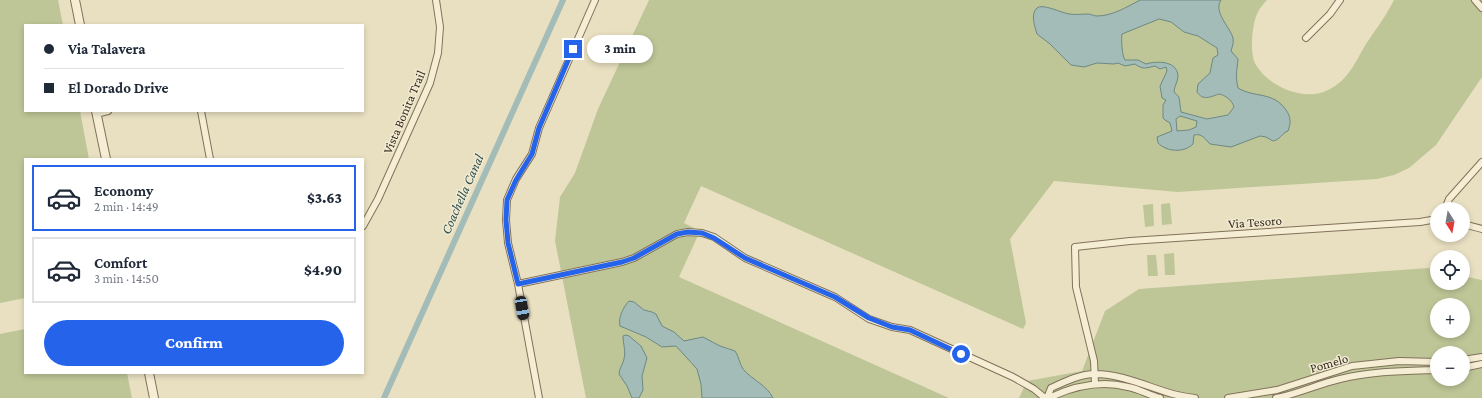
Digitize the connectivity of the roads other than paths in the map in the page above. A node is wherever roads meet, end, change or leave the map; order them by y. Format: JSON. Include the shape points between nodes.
{"nodes":[{"id":1,"x":75,"y":0,"type":"edge"},
{"id":2,"x":436,"y":0,"type":"edge"},
{"id":3,"x":595,"y":0,"type":"edge"},
{"id":4,"x":1340,"y":0,"type":"edge"},
{"id":5,"x":1475,"y":0,"type":"edge"},
{"id":6,"x":1482,"y":8,"type":"edge"},
{"id":7,"x":80,"y":24,"type":"edge"},
{"id":8,"x":1306,"y":38,"type":"dead end"},
{"id":9,"x":96,"y":112,"type":"edge"},
{"id":10,"x":201,"y":112,"type":"edge"},
{"id":11,"x":106,"y":158,"type":"edge"},
{"id":12,"x":210,"y":158,"type":"edge"},
{"id":13,"x":1482,"y":162,"type":"edge"},
{"id":14,"x":1448,"y":202,"type":"edge"},
{"id":15,"x":1430,"y":220,"type":"edge"},
{"id":16,"x":364,"y":224,"type":"edge"},
{"id":17,"x":1470,"y":226,"type":"edge"},
{"id":18,"x":1482,"y":229,"type":"edge"},
{"id":19,"x":518,"y":284,"type":"junction"},
{"id":20,"x":1482,"y":357,"type":"edge"},
{"id":21,"x":1470,"y":359,"type":"edge"},
{"id":22,"x":1430,"y":362,"type":"edge"},
{"id":23,"x":1482,"y":364,"type":"edge"},
{"id":24,"x":1470,"y":367,"type":"edge"},
{"id":25,"x":1430,"y":370,"type":"edge"},
{"id":26,"x":149,"y":374,"type":"edge"},
{"id":27,"x":1094,"y":374,"type":"junction"},
{"id":28,"x":1095,"y":384,"type":"junction"},
{"id":29,"x":154,"y":398,"type":"edge"},
{"id":30,"x":539,"y":398,"type":"edge"},
{"id":31,"x":1047,"y":398,"type":"edge"},
{"id":32,"x":1160,"y":398,"type":"edge"},
{"id":33,"x":1194,"y":398,"type":"edge"},
{"id":34,"x":1228,"y":398,"type":"edge"},
{"id":35,"x":1276,"y":398,"type":"edge"}],
"edges":[{"from":1,"to":7,"type":"street"},
{"from":2,"to":16,"type":"street","name":"Vista Bonita Trail","via":[[440,27],[438,53],[430,83],[378,200]]},
{"from":3,"to":19,"type":"street","via":[[539,128],[532,154],[507,200],[508,243]]},
{"from":4,"to":8,"type":"street"},
{"from":5,"to":6,"type":"street"},
{"from":9,"to":11,"type":"street"},
{"from":10,"to":12,"type":"street"},
{"from":13,"to":14,"type":"street"},
{"from":15,"to":27,"type":"street","name":"Via Tesoro","via":[[1134,240],[1075,247],[1076,287],[1094,361]]},
{"from":17,"to":18,"type":"street"},
{"from":19,"to":30,"type":"street"},
{"from":19,"to":31,"type":"street","via":[[622,262],[677,234],[702,233],[745,258],[835,297],[869,318],[892,327],[910,330],[1013,377]]},
{"from":20,"to":21,"type":"street"},
{"from":22,"to":34,"type":"street","name":"Pomelo","via":[[1386,362],[1352,366],[1277,390]]},
{"from":23,"to":24,"type":"street"},
{"from":25,"to":35,"type":"street","name":"Pomelo","via":[[1361,374]]},
{"from":26,"to":29,"type":"street"},
{"from":27,"to":28,"type":"street"},
{"from":27,"to":31,"type":"street","via":[[1051,388]]},
{"from":27,"to":33,"type":"street","via":[[1109,375]]},
{"from":28,"to":31,"type":"street","via":[[1078,386]]},
{"from":28,"to":32,"type":"street","via":[[1128,387]]}]}
